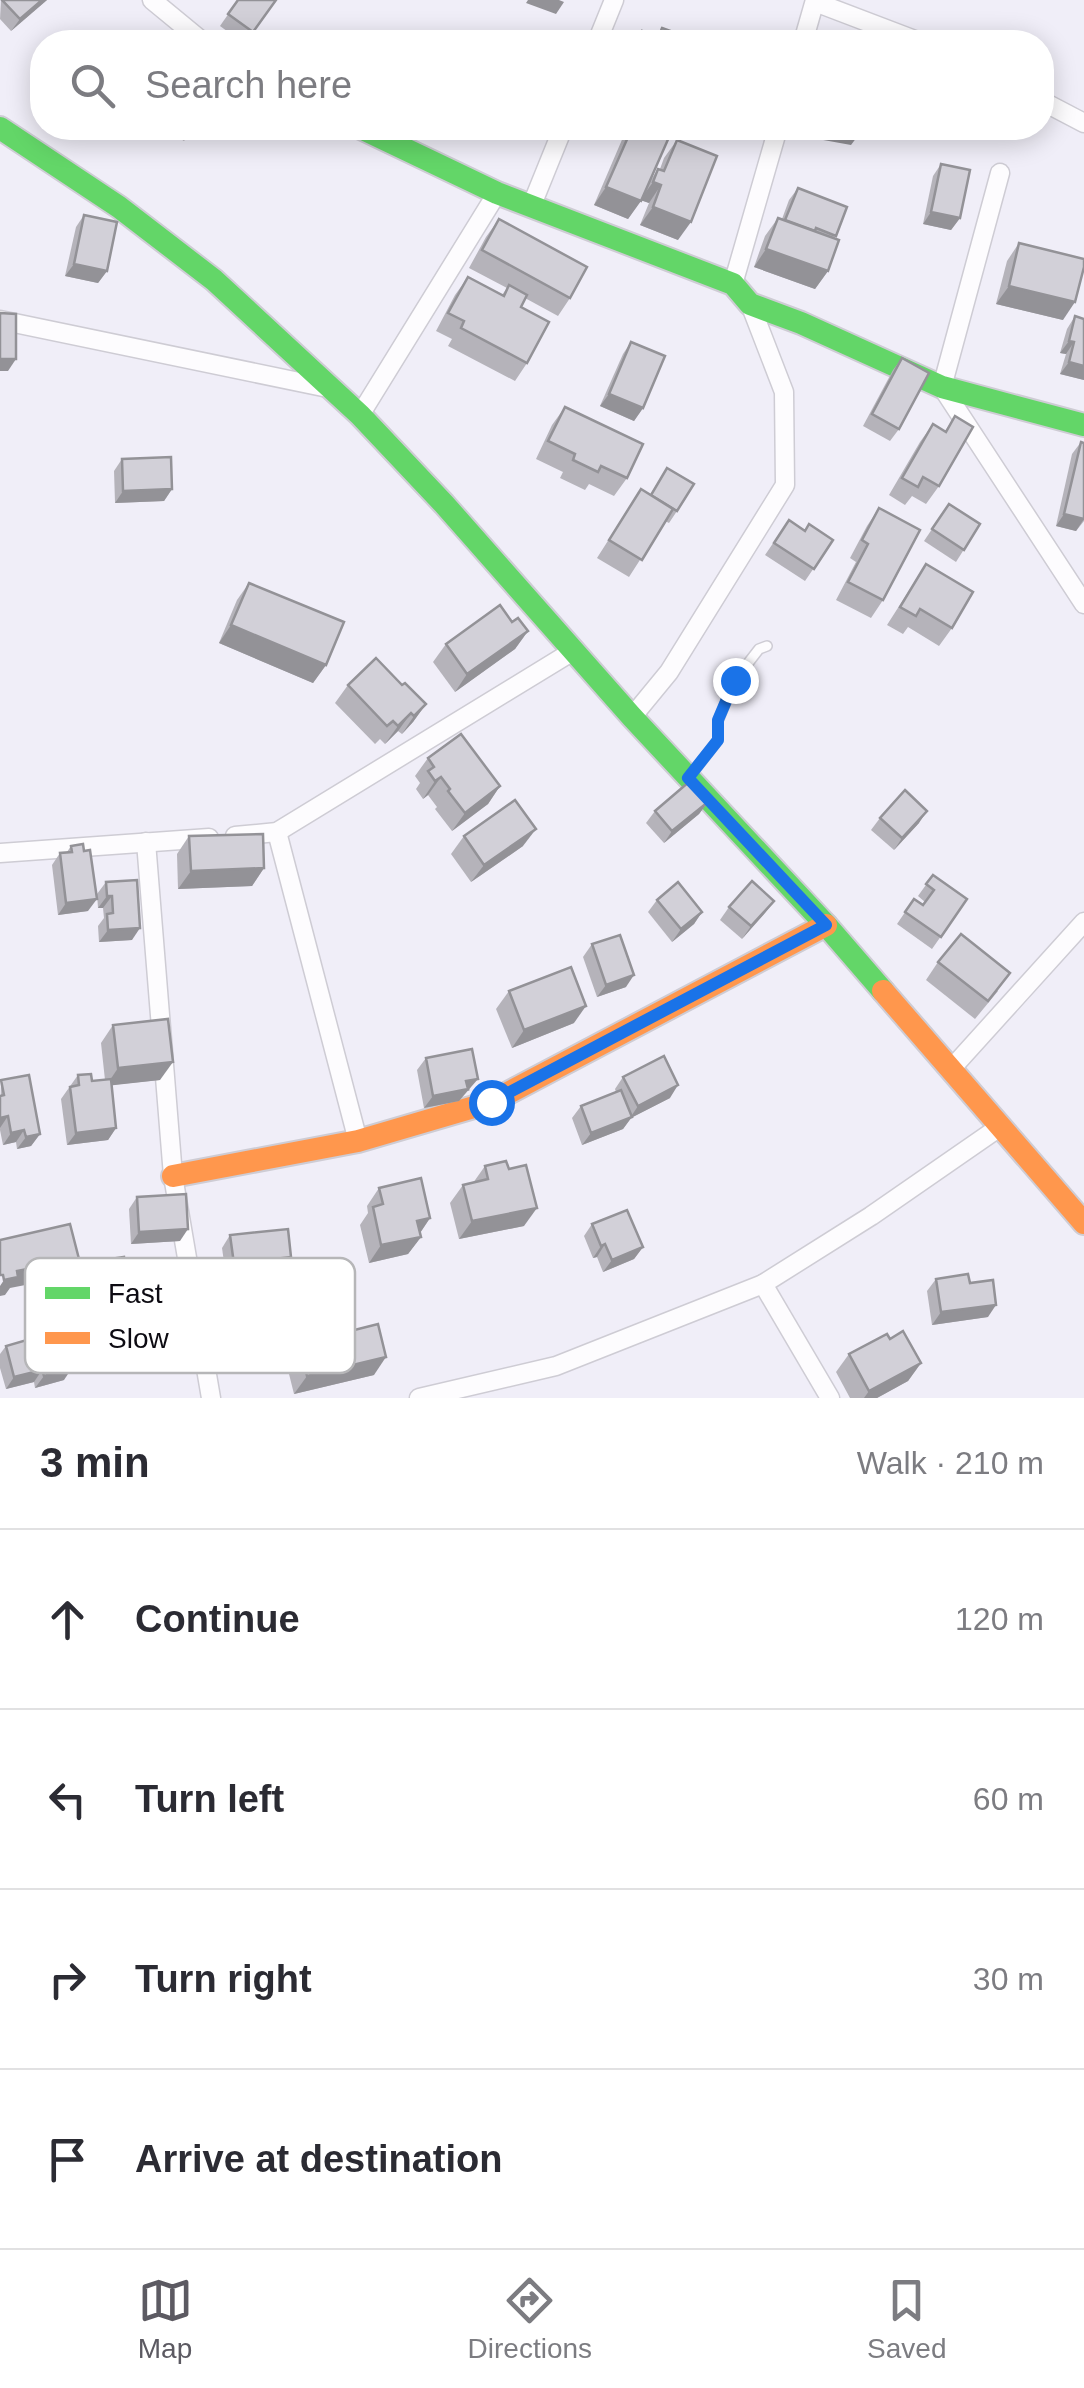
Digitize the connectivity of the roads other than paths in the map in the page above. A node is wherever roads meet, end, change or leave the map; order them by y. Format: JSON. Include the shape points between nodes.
{"nodes":[{"id":1,"x":152,"y":0,"type":"edge"},
{"id":2,"x":614,"y":0,"type":"edge"},
{"id":3,"x":815,"y":1,"type":"edge"},
{"id":4,"x":188,"y":30,"type":"edge"},
{"id":5,"x":602,"y":30,"type":"edge"},
{"id":6,"x":807,"y":30,"type":"edge"},
{"id":7,"x":889,"y":30,"type":"edge"},
{"id":8,"x":1054,"y":108,"type":"edge"},
{"id":9,"x":1084,"y":123,"type":"edge"},
{"id":10,"x":0,"y":128,"type":"edge"},
{"id":11,"x":387,"y":140,"type":"edge"},
{"id":12,"x":558,"y":140,"type":"edge"},
{"id":13,"x":775,"y":140,"type":"edge"},
{"id":14,"x":1000,"y":173,"type":"dead end"},
{"id":15,"x":497,"y":193,"type":"junction"},
{"id":16,"x":530,"y":207,"type":"junction"},
{"id":17,"x":734,"y":284,"type":"junction"},
{"id":18,"x":750,"y":304,"type":"junction"},
{"id":19,"x":0,"y":320,"type":"edge"},
{"id":20,"x":942,"y":387,"type":"junction"},
{"id":21,"x":334,"y":389,"type":"junction"},
{"id":22,"x":360,"y":415,"type":"junction"},
{"id":23,"x":1084,"y":425,"type":"edge"},
{"id":24,"x":1084,"y":604,"type":"edge"},
{"id":25,"x":767,"y":646,"type":"dead end"},
{"id":26,"x":573,"y":651,"type":"junction"},
{"id":27,"x":632,"y":717,"type":"junction"},
{"id":28,"x":688,"y":778,"type":"junction"},
{"id":29,"x":276,"y":832,"type":"junction"},
{"id":30,"x":146,"y":842,"type":"junction"},
{"id":31,"x":0,"y":853,"type":"edge"},
{"id":32,"x":1084,"y":922,"type":"edge"},
{"id":33,"x":826,"y":925,"type":"junction"},
{"id":34,"x":952,"y":1068,"type":"junction"},
{"id":35,"x":1001,"y":1126,"type":"junction"},
{"id":36,"x":358,"y":1141,"type":"junction"},
{"id":37,"x":173,"y":1176,"type":"junction"},
{"id":38,"x":1084,"y":1223,"type":"edge"},
{"id":39,"x":187,"y":1258,"type":"edge"},
{"id":40,"x":763,"y":1284,"type":"junction"},
{"id":41,"x":206,"y":1373,"type":"edge"},
{"id":42,"x":210,"y":1398,"type":"edge"},
{"id":43,"x":420,"y":1398,"type":"edge"},
{"id":44,"x":830,"y":1398,"type":"edge"}],
"edges":[{"from":1,"to":4,"type":"street"},
{"from":2,"to":5,"type":"street"},
{"from":3,"to":6,"type":"street"},
{"from":3,"to":7,"type":"street"},
{"from":8,"to":9,"type":"street"},
{"from":10,"to":21,"type":"main road","via":[[214,280]]},
{"from":11,"to":15,"type":"main road"},
{"from":12,"to":16,"type":"street"},
{"from":13,"to":17,"type":"street"},
{"from":14,"to":20,"type":"street"},
{"from":15,"to":16,"type":"main road"},
{"from":15,"to":22,"type":"street"},
{"from":16,"to":17,"type":"main road"},
{"from":17,"to":18,"type":"main road"},
{"from":18,"to":20,"type":"main road"},
{"from":18,"to":27,"type":"street","via":[[784,392],[785,485],[669,672]]},
{"from":19,"to":21,"type":"street"},
{"from":20,"to":23,"type":"main road"},
{"from":20,"to":24,"type":"street"},
{"from":21,"to":22,"type":"main road"},
{"from":22,"to":26,"type":"main road"},
{"from":25,"to":28,"type":"lane","via":[[735,680],[718,720],[718,740]]},
{"from":26,"to":27,"type":"main road"},
{"from":26,"to":29,"type":"street"},
{"from":27,"to":28,"type":"main road"},
{"from":28,"to":33,"type":"main road"},
{"from":29,"to":30,"type":"street"},
{"from":29,"to":36,"type":"street"},
{"from":30,"to":31,"type":"street"},
{"from":30,"to":37,"type":"street"},
{"from":32,"to":34,"type":"street"},
{"from":33,"to":34,"type":"main road"},
{"from":33,"to":36,"type":"main road","via":[[491,1102]]},
{"from":34,"to":35,"type":"main road"},
{"from":35,"to":38,"type":"main road"},
{"from":35,"to":40,"type":"street"},
{"from":36,"to":37,"type":"main road"},
{"from":37,"to":39,"type":"street"},
{"from":40,"to":43,"type":"street","via":[[556,1366]]},
{"from":40,"to":44,"type":"street"},
{"from":41,"to":42,"type":"street"}]}
